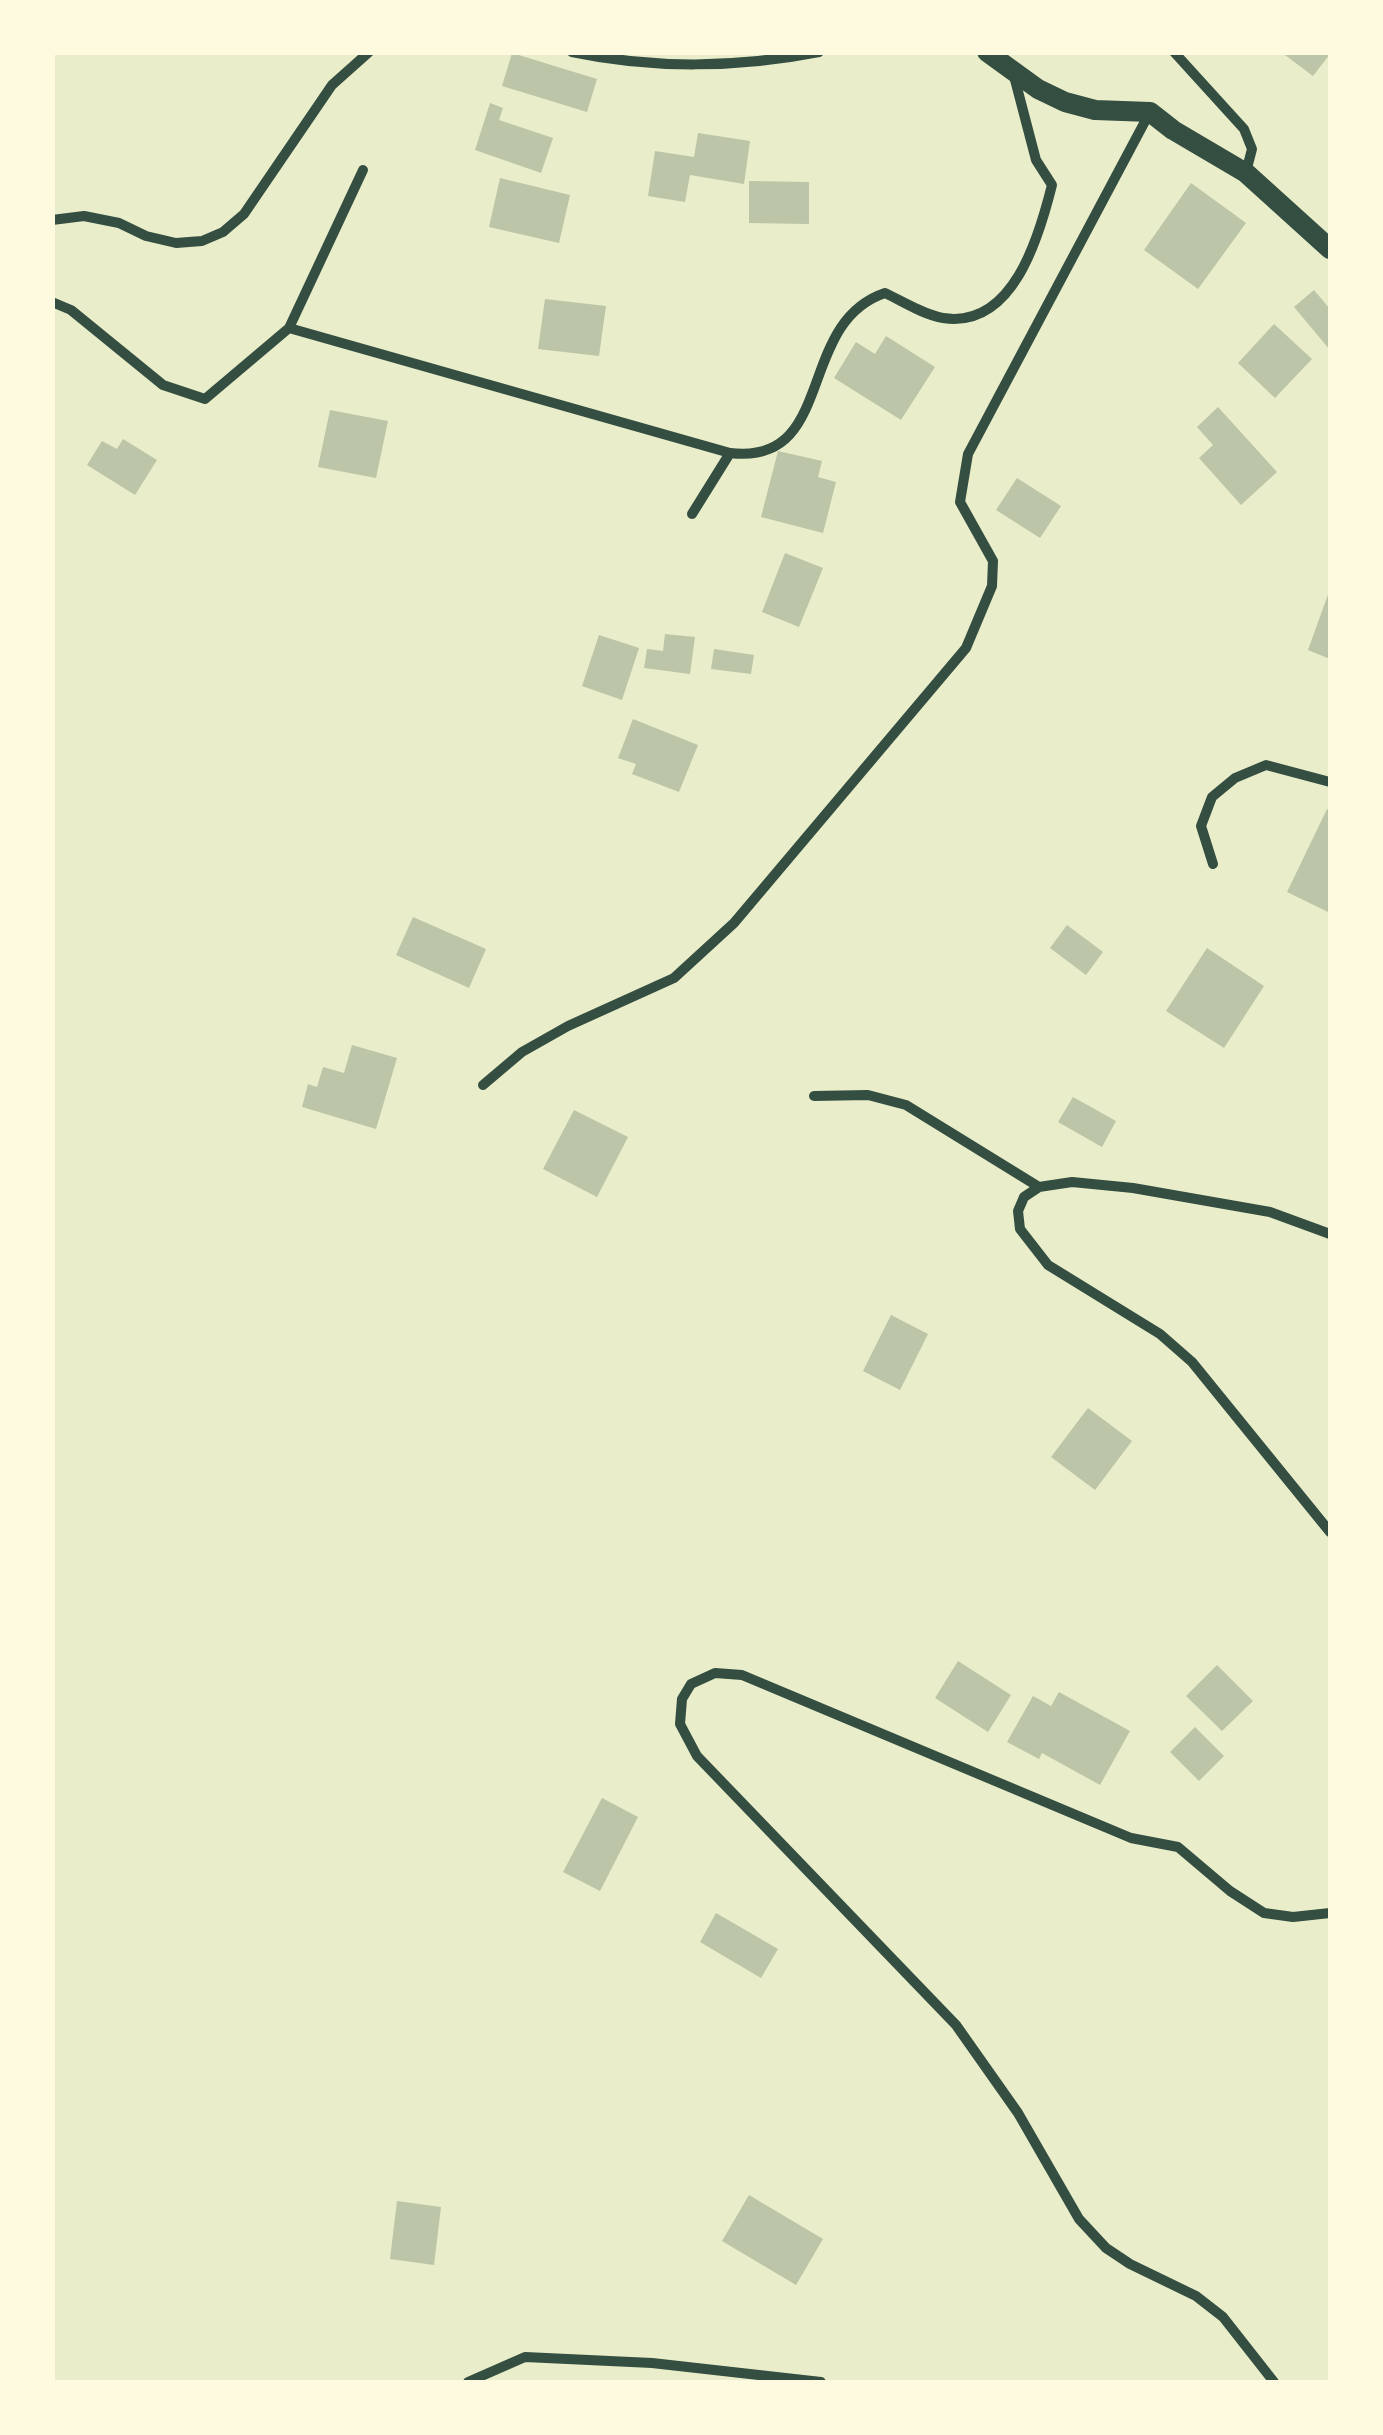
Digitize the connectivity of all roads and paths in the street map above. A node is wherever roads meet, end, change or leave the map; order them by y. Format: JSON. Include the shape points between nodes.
{"nodes":[{"id":1,"x":370,"y":52,"type":"edge"},
{"id":2,"x":572,"y":52,"type":"edge"},
{"id":3,"x":818,"y":52,"type":"edge"},
{"id":4,"x":987,"y":52,"type":"edge"},
{"id":5,"x":1174,"y":52,"type":"edge"},
{"id":6,"x":1013,"y":70,"type":"junction"},
{"id":7,"x":1150,"y":112,"type":"junction"},
{"id":8,"x":363,"y":170,"type":"dead end"},
{"id":9,"x":1246,"y":172,"type":"junction"},
{"id":10,"x":52,"y":220,"type":"edge"},
{"id":11,"x":1330,"y":249,"type":"edge"},
{"id":12,"x":52,"y":302,"type":"edge"},
{"id":13,"x":289,"y":328,"type":"junction"},
{"id":14,"x":730,"y":453,"type":"junction"},
{"id":15,"x":692,"y":514,"type":"dead end"},
{"id":16,"x":1330,"y":782,"type":"edge"},
{"id":17,"x":1213,"y":864,"type":"dead end"},
{"id":18,"x":484,"y":1085,"type":"dead end"},
{"id":19,"x":814,"y":1096,"type":"dead end"},
{"id":20,"x":1040,"y":1187,"type":"junction"},
{"id":21,"x":1330,"y":1234,"type":"edge"},
{"id":22,"x":1330,"y":1532,"type":"edge"},
{"id":23,"x":1330,"y":1913,"type":"edge"},
{"id":24,"x":468,"y":2382,"type":"edge"},
{"id":25,"x":821,"y":2382,"type":"edge"},
{"id":26,"x":1274,"y":2382,"type":"edge"}],
"edges":[{"from":1,"to":10,"type":"street","via":[[332,86],[244,214],[223,232],[176,243],[84,216]]},
{"from":2,"to":3,"type":"street","via":[[644,64],[779,60]]},
{"from":4,"to":6,"type":"main road"},
{"from":5,"to":9,"type":"street","via":[[1244,129],[1252,149]]},
{"from":6,"to":7,"type":"main road","via":[[1065,102]]},
{"from":6,"to":14,"type":"street","via":[[1036,160],[1052,185],[1008,294],[987,310],[942,318],[884,293],[872,297],[841,323],[796,429],[773,450]]},
{"from":7,"to":9,"type":"main road"},
{"from":7,"to":18,"type":"street","via":[[968,454],[960,502],[993,561],[992,586],[966,648],[698,959],[642,995],[522,1052]]},
{"from":8,"to":13,"type":"street"},
{"from":9,"to":11,"type":"main road"},
{"from":12,"to":13,"type":"street","via":[[162,385],[204,399]]},
{"from":13,"to":14,"type":"street"},
{"from":14,"to":15,"type":"street"},
{"from":16,"to":17,"type":"street","via":[[1266,765],[1234,778],[1212,797],[1201,826]]},
{"from":19,"to":20,"type":"street","via":[[868,1095],[906,1105]]},
{"from":20,"to":21,"type":"street","via":[[1072,1182],[1133,1188],[1270,1212]]},
{"from":20,"to":22,"type":"street","via":[[1024,1197],[1018,1211],[1030,1244],[1048,1265],[1160,1334],[1192,1362]]},
{"from":23,"to":26,"type":"street","via":[[1264,1913],[1178,1847],[1132,1838],[742,1675],[714,1673],[691,1684],[682,1699],[680,1724],[697,1756],[956,2026],[1018,2113],[1079,2219],[1106,2248],[1223,2317]]},
{"from":24,"to":25,"type":"street","via":[[525,2357]]}]}
